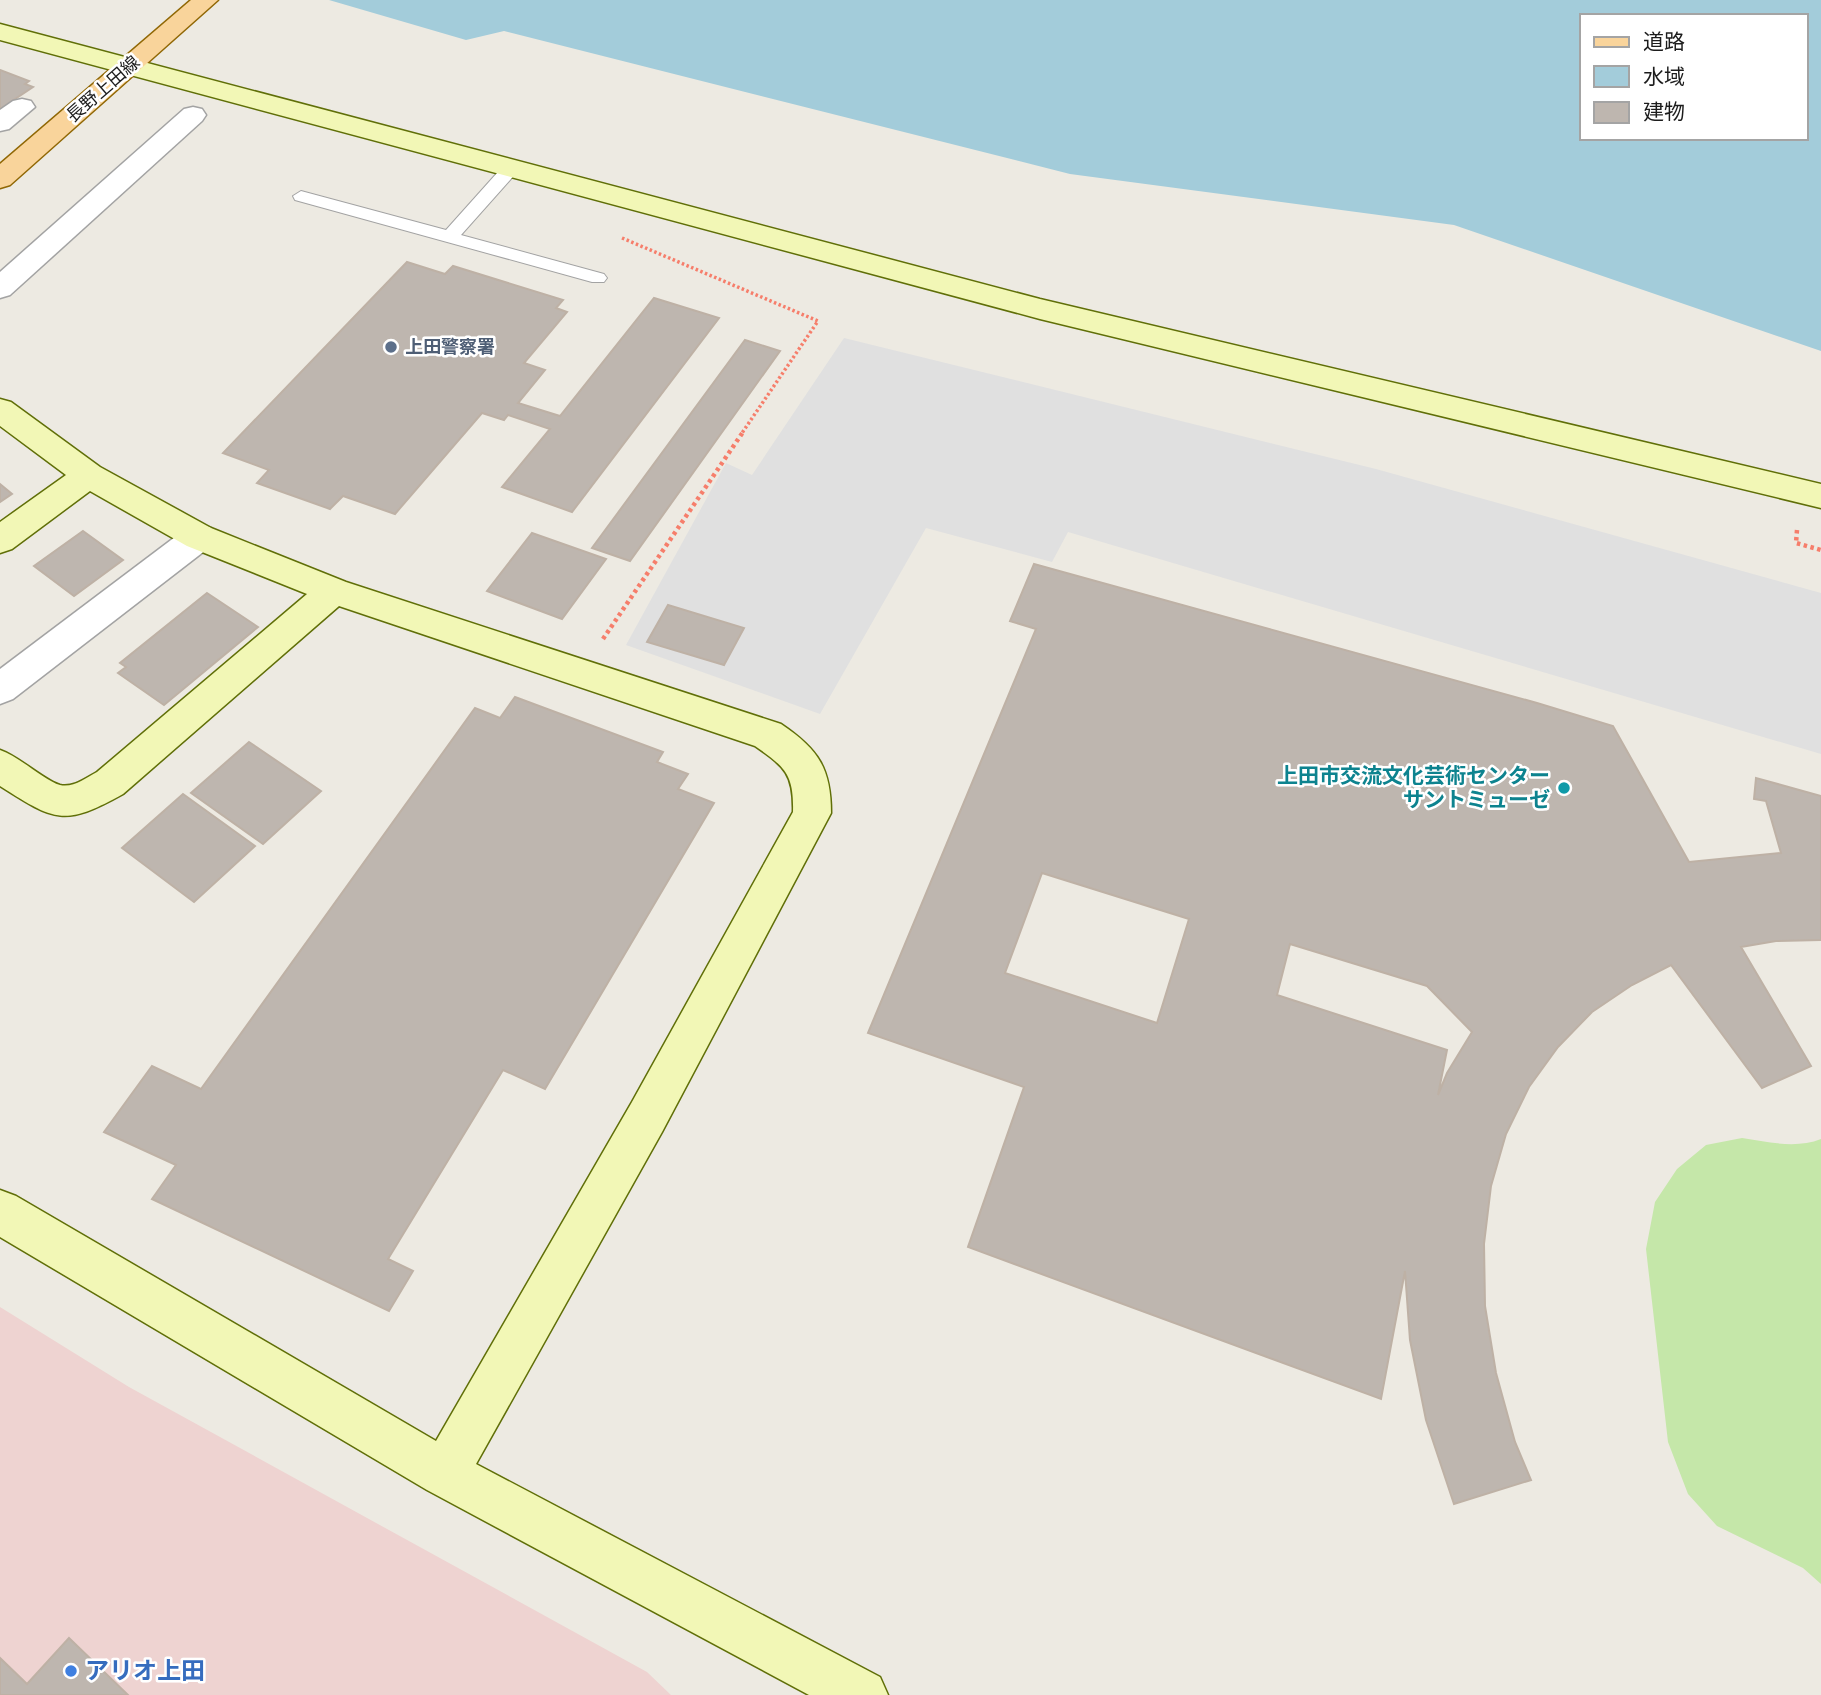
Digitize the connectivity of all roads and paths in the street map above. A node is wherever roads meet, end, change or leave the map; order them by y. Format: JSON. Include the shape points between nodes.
{"nodes":[{"id":1,"x":206,"y":0,"type":"edge"},
{"id":2,"x":0,"y":32,"type":"edge"},
{"id":3,"x":127,"y":68,"type":"junction"},
{"id":4,"x":193,"y":115,"type":"dead end"},
{"id":5,"x":512,"y":167,"type":"junction"},
{"id":6,"x":0,"y":179,"type":"edge"},
{"id":7,"x":301,"y":197,"type":"dead end"},
{"id":8,"x":617,"y":236,"type":"dead end"},
{"id":9,"x":449,"y":237,"type":"junction"},
{"id":10,"x":598,"y":278,"type":"dead end"},
{"id":11,"x":0,"y":288,"type":"edge"},
{"id":12,"x":0,"y":410,"type":"edge"},
{"id":13,"x":89,"y":475,"type":"junction"},
{"id":14,"x":1821,"y":496,"type":"edge"},
{"id":15,"x":1797,"y":529,"type":"dead end"},
{"id":16,"x":199,"y":537,"type":"junction"},
{"id":17,"x":0,"y":540,"type":"edge"},
{"id":18,"x":1821,"y":550,"type":"edge"},
{"id":19,"x":334,"y":591,"type":"junction"},
{"id":20,"x":596,"y":648,"type":"dead end"},
{"id":21,"x":0,"y":689,"type":"edge"},
{"id":22,"x":0,"y":766,"type":"edge"},
{"id":23,"x":0,"y":1212,"type":"edge"},
{"id":24,"x":444,"y":1473,"type":"junction"},
{"id":25,"x":862,"y":1695,"type":"edge"}],
"edges":[{"from":1,"to":3,"type":"main road","name":"長野上田線"},
{"from":2,"to":3,"type":"street"},
{"from":3,"to":5,"type":"street"},
{"from":3,"to":6,"type":"main road","name":"長野上田線"},
{"from":4,"to":11,"type":"street"},
{"from":5,"to":9,"type":"lane"},
{"from":5,"to":14,"type":"street","via":[[1040,309]]},
{"from":7,"to":9,"type":"lane"},
{"from":8,"to":20,"type":"path","via":[[818,321]]},
{"from":9,"to":10,"type":"lane"},
{"from":12,"to":13,"type":"street"},
{"from":13,"to":16,"type":"street"},
{"from":13,"to":17,"type":"street"},
{"from":15,"to":18,"type":"path","via":[[1797,543]]},
{"from":16,"to":19,"type":"street"},
{"from":16,"to":21,"type":"street"},
{"from":19,"to":22,"type":"street","via":[[110,783],[81,799],[54,801]]},
{"from":19,"to":24,"type":"street","via":[[768,735],[806,764],[813,786],[812,813],[647,1117]]},
{"from":23,"to":24,"type":"street"},
{"from":24,"to":25,"type":"street"}]}
